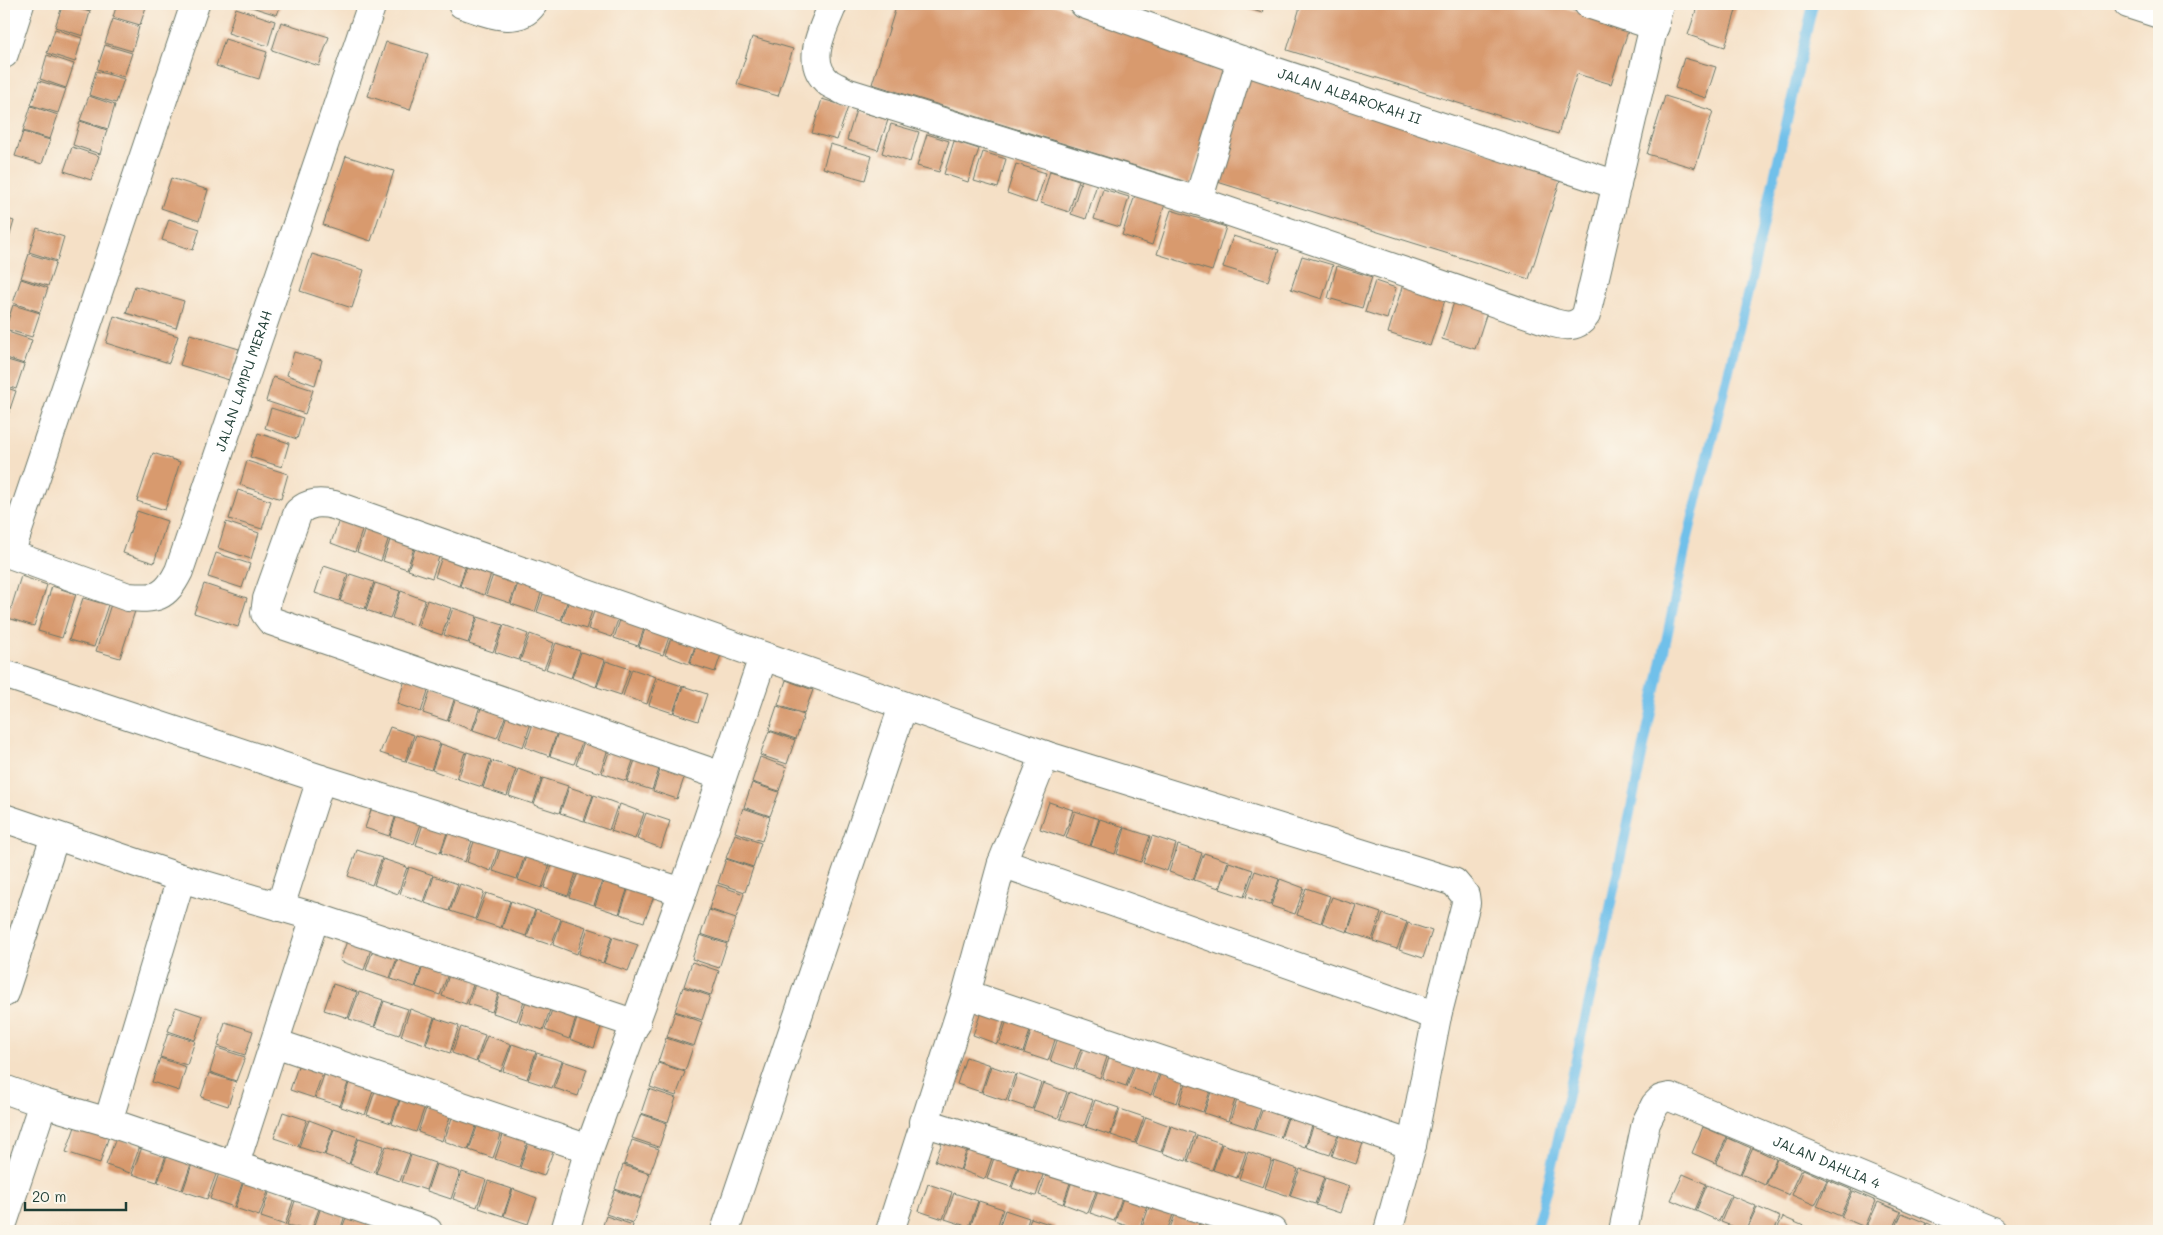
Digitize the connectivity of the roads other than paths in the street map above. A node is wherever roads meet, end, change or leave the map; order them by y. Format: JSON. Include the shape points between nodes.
{"nodes":[{"id":1,"x":195,"y":4,"type":"edge"},
{"id":2,"x":372,"y":4,"type":"edge"},
{"id":3,"x":462,"y":4,"type":"edge"},
{"id":4,"x":533,"y":4,"type":"edge"},
{"id":5,"x":833,"y":4,"type":"edge"},
{"id":6,"x":1084,"y":4,"type":"edge"},
{"id":7,"x":1588,"y":4,"type":"edge"},
{"id":8,"x":2128,"y":4,"type":"edge"},
{"id":9,"x":13,"y":13,"type":"edge"},
{"id":10,"x":2159,"y":14,"type":"edge"},
{"id":11,"x":1657,"y":15,"type":"edge"},
{"id":12,"x":4,"y":54,"type":"edge"},
{"id":13,"x":1241,"y":60,"type":"junction"},
{"id":14,"x":1617,"y":184,"type":"junction"},
{"id":15,"x":1198,"y":201,"type":"junction"},
{"id":16,"x":7,"y":553,"type":"edge"},
{"id":17,"x":763,"y":657,"type":"junction"},
{"id":18,"x":4,"y":674,"type":"edge"},
{"id":19,"x":903,"y":706,"type":"junction"},
{"id":20,"x":1045,"y":755,"type":"junction"},
{"id":21,"x":722,"y":776,"type":"junction"},
{"id":22,"x":321,"y":779,"type":"junction"},
{"id":23,"x":4,"y":818,"type":"edge"},
{"id":24,"x":55,"y":836,"type":"junction"},
{"id":25,"x":1002,"y":863,"type":"junction"},
{"id":26,"x":181,"y":878,"type":"junction"},
{"id":27,"x":683,"y":892,"type":"junction"},
{"id":28,"x":280,"y":906,"type":"junction"},
{"id":29,"x":315,"y":917,"type":"junction"},
{"id":30,"x":10,"y":950,"type":"edge"},
{"id":31,"x":4,"y":993,"type":"edge"},
{"id":32,"x":966,"y":994,"type":"junction"},
{"id":33,"x":1437,"y":1016,"type":"junction"},
{"id":34,"x":636,"y":1024,"type":"junction"},
{"id":35,"x":275,"y":1043,"type":"junction"},
{"id":36,"x":4,"y":1089,"type":"edge"},
{"id":37,"x":43,"y":1103,"type":"junction"},
{"id":38,"x":108,"y":1122,"type":"junction"},
{"id":39,"x":923,"y":1122,"type":"junction"},
{"id":40,"x":1412,"y":1145,"type":"junction"},
{"id":41,"x":590,"y":1149,"type":"junction"},
{"id":42,"x":235,"y":1164,"type":"junction"},
{"id":43,"x":4,"y":1220,"type":"edge"},
{"id":44,"x":428,"y":1231,"type":"edge"},
{"id":45,"x":565,"y":1231,"type":"edge"},
{"id":46,"x":725,"y":1231,"type":"edge"},
{"id":47,"x":890,"y":1231,"type":"edge"},
{"id":48,"x":1272,"y":1231,"type":"edge"},
{"id":49,"x":1388,"y":1231,"type":"edge"},
{"id":50,"x":1623,"y":1231,"type":"edge"},
{"id":51,"x":1992,"y":1231,"type":"edge"}],
"edges":[{"from":1,"to":16,"type":"street"},
{"from":2,"to":16,"type":"street","name":"JALAN LAMPU MERAH","via":[[172,586],[160,596],[128,597]]},
{"from":3,"to":4,"type":"street","via":[[504,16],[523,13]]},
{"from":5,"to":15,"type":"street","via":[[815,54],[818,70],[829,82],[846,92]]},
{"from":6,"to":13,"type":"street","name":"JALAN ALBAROKAH II"},
{"from":7,"to":11,"type":"street"},
{"from":8,"to":10,"type":"street"},
{"from":9,"to":12,"type":"street"},
{"from":11,"to":14,"type":"street"},
{"from":13,"to":14,"type":"street","name":"JALAN ALBAROKAH II"},
{"from":13,"to":15,"type":"street"},
{"from":14,"to":15,"type":"street","via":[[1586,315],[1577,324],[1569,325],[1554,323]]},
{"from":17,"to":19,"type":"street"},
{"from":17,"to":21,"type":"street"},
{"from":17,"to":21,"type":"street","via":[[324,503],[313,503],[298,512],[266,599],[265,613],[271,621]]},
{"from":18,"to":22,"type":"street"},
{"from":19,"to":20,"type":"street"},
{"from":19,"to":46,"type":"street"},
{"from":20,"to":25,"type":"street"},
{"from":20,"to":33,"type":"street","via":[[1454,882],[1465,895],[1466,903]]},
{"from":21,"to":27,"type":"street"},
{"from":22,"to":27,"type":"street"},
{"from":22,"to":28,"type":"street"},
{"from":23,"to":24,"type":"street"},
{"from":24,"to":26,"type":"street"},
{"from":24,"to":30,"type":"street"},
{"from":25,"to":32,"type":"street"},
{"from":25,"to":33,"type":"street"},
{"from":26,"to":28,"type":"street"},
{"from":26,"to":38,"type":"street"},
{"from":27,"to":34,"type":"street"},
{"from":28,"to":29,"type":"street"},
{"from":29,"to":34,"type":"street"},
{"from":29,"to":35,"type":"street"},
{"from":30,"to":31,"type":"street"},
{"from":32,"to":39,"type":"street"},
{"from":32,"to":40,"type":"street"},
{"from":33,"to":40,"type":"street"},
{"from":34,"to":41,"type":"street"},
{"from":35,"to":41,"type":"street"},
{"from":35,"to":42,"type":"street"},
{"from":36,"to":37,"type":"street"},
{"from":37,"to":38,"type":"street"},
{"from":37,"to":43,"type":"street"},
{"from":38,"to":42,"type":"street"},
{"from":39,"to":47,"type":"street"},
{"from":39,"to":48,"type":"street"},
{"from":40,"to":49,"type":"street"},
{"from":41,"to":45,"type":"street"},
{"from":42,"to":44,"type":"street"},
{"from":50,"to":51,"type":"street","name":"JALAN DAHLIA 4","via":[[1649,1114],[1661,1099],[1670,1097]]}]}
